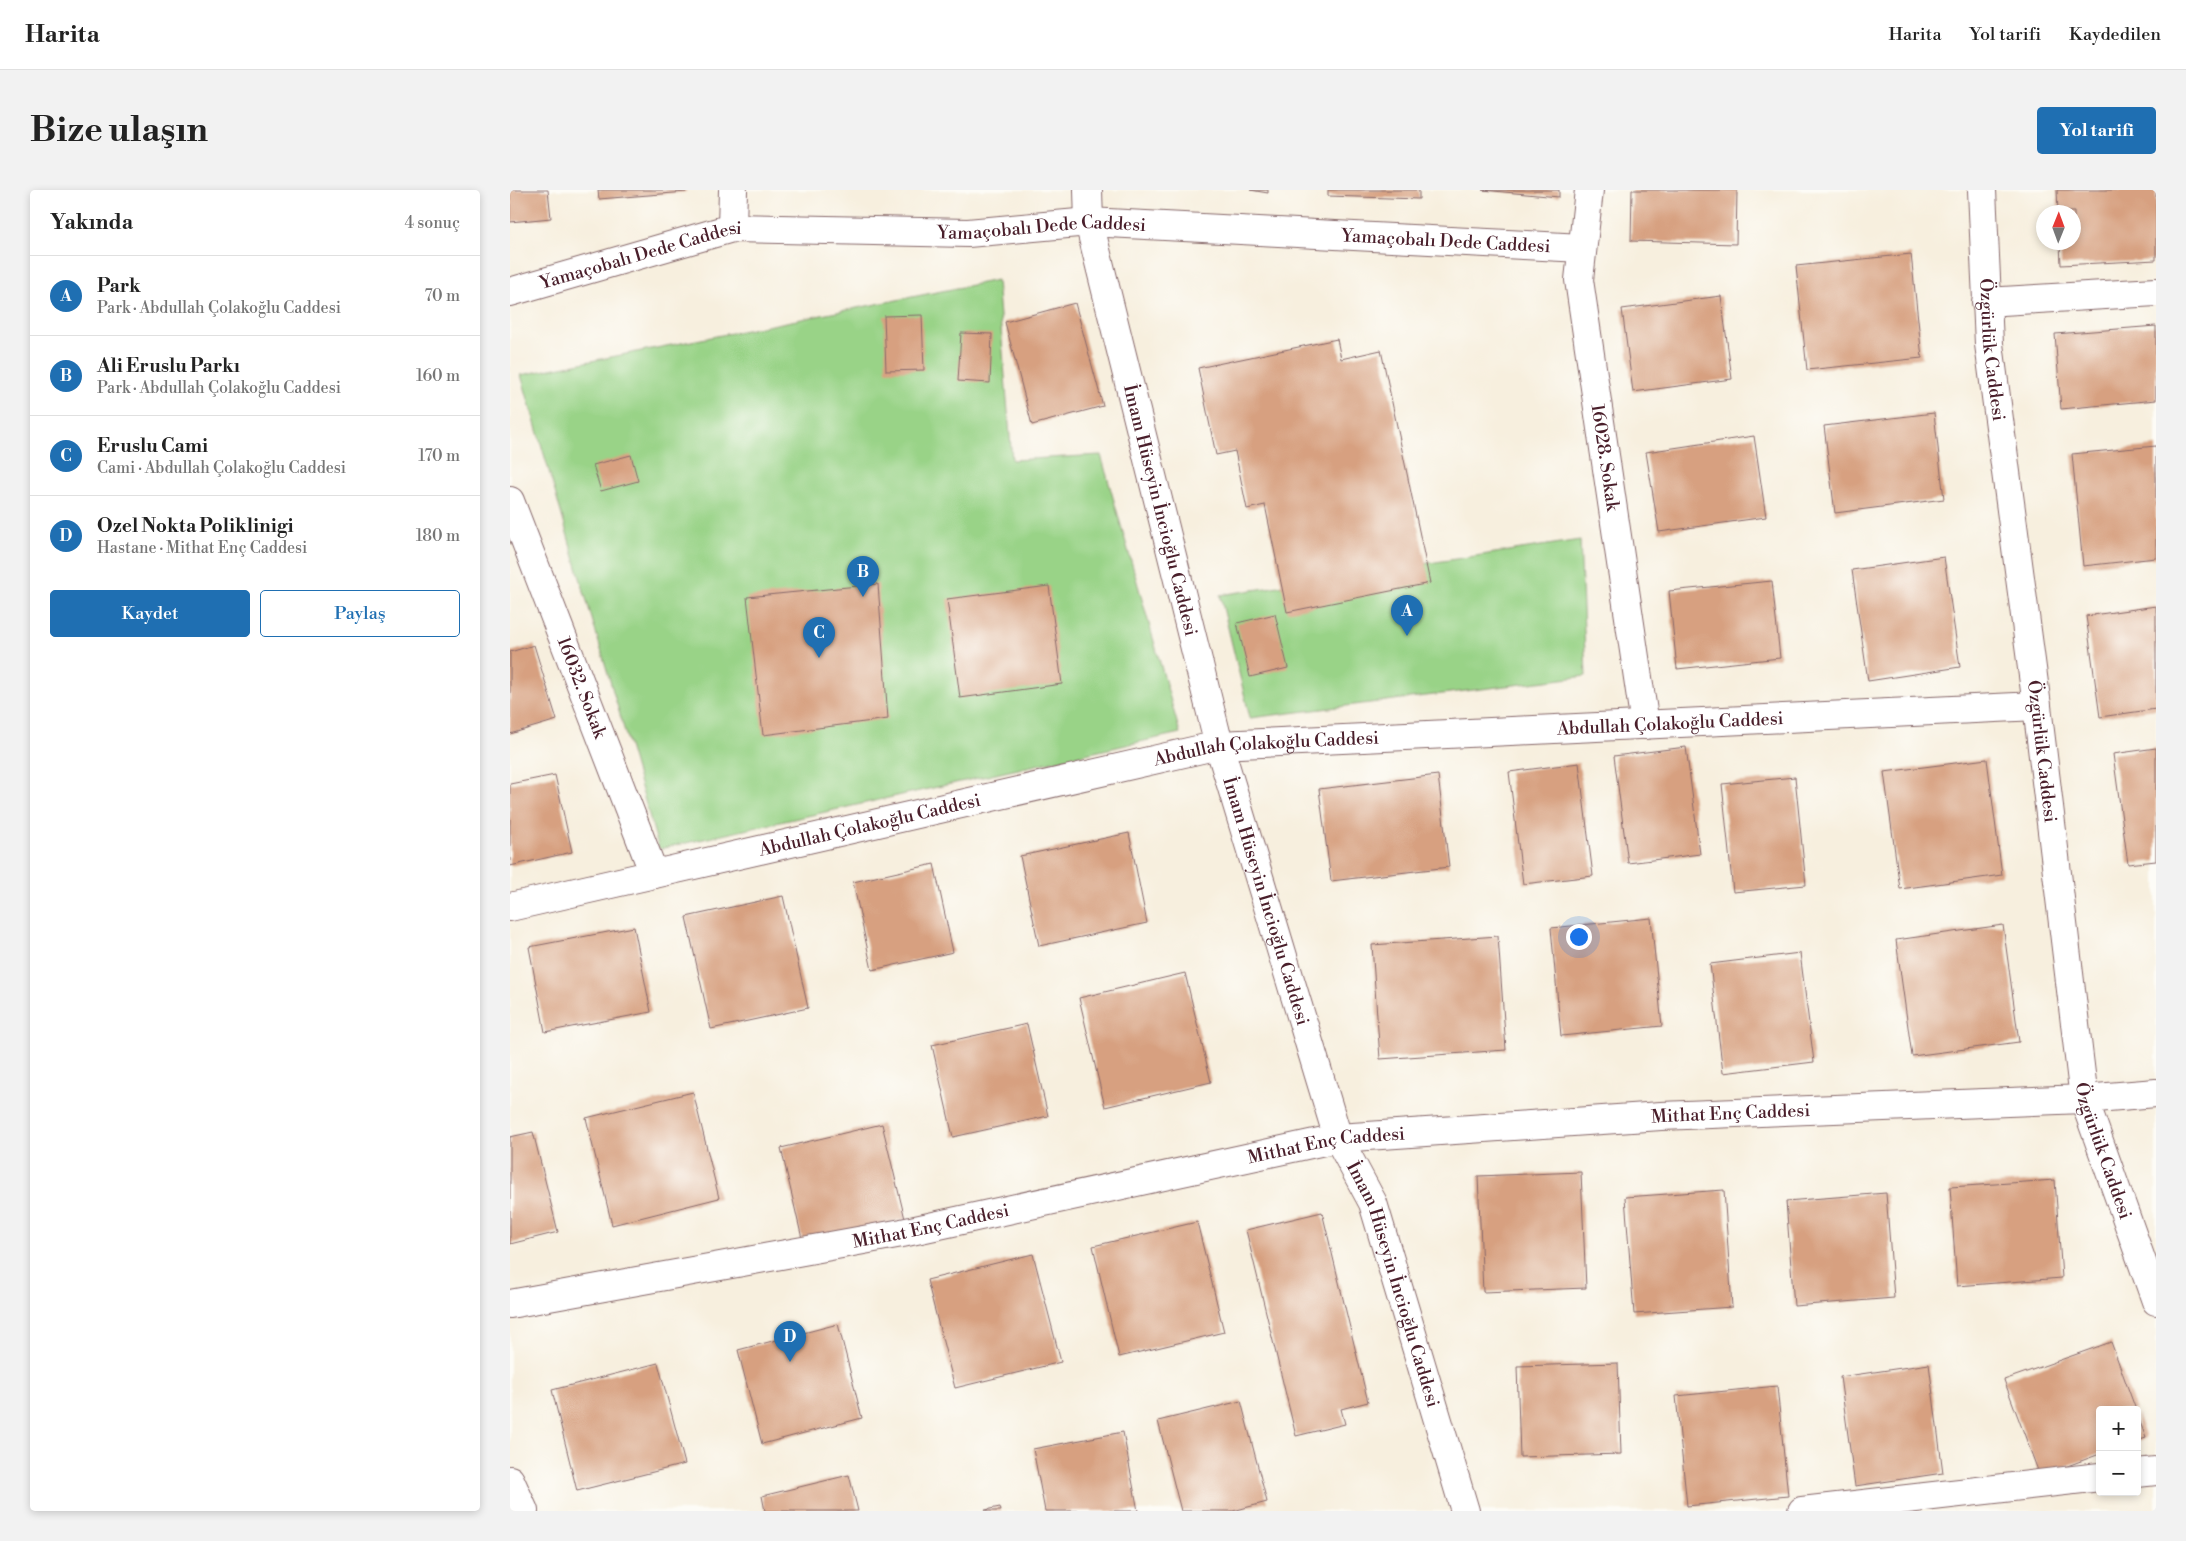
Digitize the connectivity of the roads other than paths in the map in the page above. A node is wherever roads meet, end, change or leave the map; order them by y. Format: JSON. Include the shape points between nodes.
{"nodes":[{"id":1,"x":733,"y":190,"type":"edge"},
{"id":2,"x":1088,"y":190,"type":"edge"},
{"id":3,"x":1589,"y":190,"type":"edge"},
{"id":4,"x":1982,"y":190,"type":"edge"},
{"id":5,"x":1088,"y":222,"type":"junction"},
{"id":6,"x":732,"y":228,"type":"junction"},
{"id":7,"x":1582,"y":248,"type":"junction"},
{"id":8,"x":510,"y":292,"type":"edge"},
{"id":9,"x":2156,"y":292,"type":"edge"},
{"id":10,"x":1986,"y":302,"type":"junction"},
{"id":11,"x":510,"y":501,"type":"edge"},
{"id":12,"x":2037,"y":706,"type":"junction"},
{"id":13,"x":1645,"y":725,"type":"junction"},
{"id":14,"x":1219,"y":745,"type":"junction"},
{"id":15,"x":654,"y":874,"type":"junction"},
{"id":16,"x":510,"y":907,"type":"edge"},
{"id":17,"x":2156,"y":1093,"type":"edge"},
{"id":18,"x":2084,"y":1099,"type":"junction"},
{"id":19,"x":1338,"y":1138,"type":"junction"},
{"id":20,"x":2156,"y":1301,"type":"edge"},
{"id":21,"x":510,"y":1304,"type":"edge"},
{"id":22,"x":2156,"y":1471,"type":"edge"},
{"id":23,"x":2141,"y":1473,"type":"edge"},
{"id":24,"x":2096,"y":1478,"type":"edge"},
{"id":25,"x":510,"y":1480,"type":"edge"},
{"id":26,"x":1845,"y":1509,"type":"edge"},
{"id":27,"x":524,"y":1511,"type":"edge"},
{"id":28,"x":1465,"y":1511,"type":"edge"},
{"id":29,"x":1802,"y":1511,"type":"edge"}],
"edges":[{"from":1,"to":6,"type":"street"},
{"from":2,"to":5,"type":"street","name":"İmam Hüseyin İncioğlu Caddesi"},
{"from":3,"to":7,"type":"street","name":"16028. Sokak"},
{"from":4,"to":10,"type":"street","name":"Özgürlük Caddesi"},
{"from":5,"to":6,"type":"street","name":"Yamaçobalı Dede Caddesi","via":[[968,233]]},
{"from":5,"to":7,"type":"street","name":"Yamaçobalı Dede Caddesi"},
{"from":5,"to":14,"type":"street","name":"İmam Hüseyin İncioğlu Caddesi"},
{"from":6,"to":8,"type":"street","name":"Yamaçobalı Dede Caddesi"},
{"from":7,"to":13,"type":"street","name":"16028. Sokak","via":[[1579,280]]},
{"from":9,"to":10,"type":"street"},
{"from":10,"to":12,"type":"street","name":"Özgürlük Caddesi"},
{"from":11,"to":15,"type":"street","name":"16032. Sokak"},
{"from":12,"to":13,"type":"street","name":"Abdullah Çolakoğlu Caddesi"},
{"from":12,"to":18,"type":"street","name":"Özgürlük Caddesi"},
{"from":13,"to":14,"type":"street","name":"Abdullah Çolakoğlu Caddesi"},
{"from":14,"to":15,"type":"street","name":"Abdullah Çolakoğlu Caddesi"},
{"from":14,"to":19,"type":"street","name":"İmam Hüseyin İncioğlu Caddesi"},
{"from":15,"to":16,"type":"street","name":"Abdullah Çolakoğlu Caddesi"},
{"from":17,"to":18,"type":"street","name":"Mithat Enç Caddesi"},
{"from":18,"to":19,"type":"street","name":"Mithat Enç Caddesi","via":[[1661,1116]]},
{"from":18,"to":20,"type":"street","name":"Özgürlük Caddesi"},
{"from":19,"to":21,"type":"street","name":"Mithat Enç Caddesi","via":[[902,1233]]},
{"from":19,"to":28,"type":"street","name":"İmam Hüseyin İncioğlu Caddesi","via":[[1373,1203]]},
{"from":22,"to":23,"type":"street"},
{"from":24,"to":26,"type":"street"},
{"from":25,"to":27,"type":"street"},
{"from":26,"to":29,"type":"street"}]}
